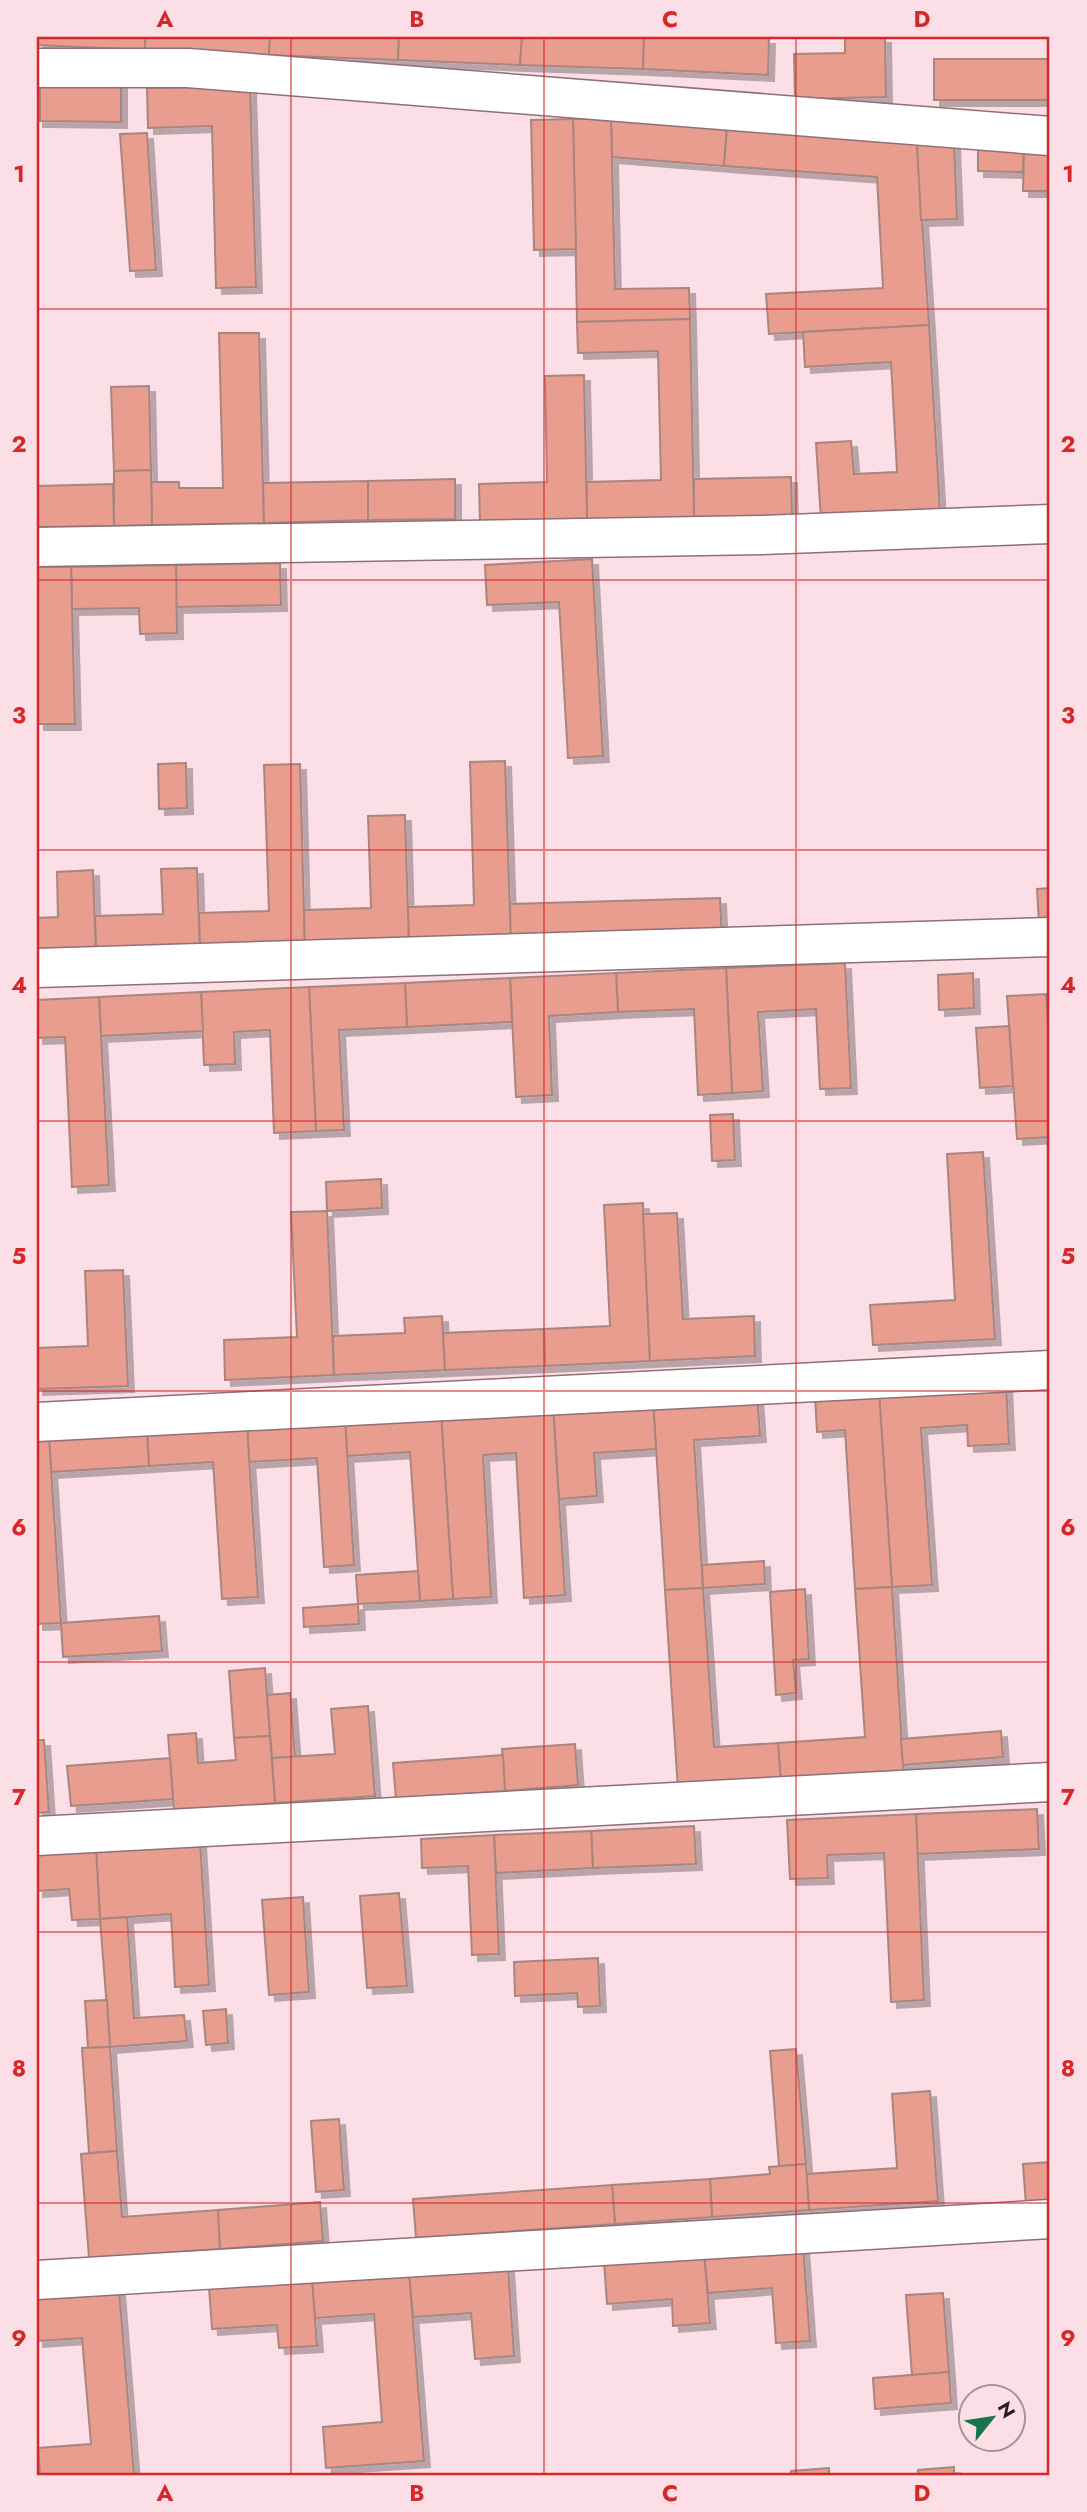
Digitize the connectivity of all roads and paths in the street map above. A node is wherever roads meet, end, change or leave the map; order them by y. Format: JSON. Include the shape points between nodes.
{"nodes":[{"id":1,"x":37,"y":68,"type":"edge"},
{"id":2,"x":1050,"y":136,"type":"edge"},
{"id":3,"x":1050,"y":524,"type":"edge"},
{"id":4,"x":37,"y":547,"type":"edge"},
{"id":5,"x":1050,"y":937,"type":"edge"},
{"id":6,"x":37,"y":968,"type":"edge"},
{"id":7,"x":1050,"y":1370,"type":"edge"},
{"id":8,"x":37,"y":1422,"type":"edge"},
{"id":9,"x":1050,"y":1782,"type":"edge"},
{"id":10,"x":37,"y":1836,"type":"edge"},
{"id":11,"x":1050,"y":2218,"type":"edge"},
{"id":12,"x":37,"y":2280,"type":"edge"}],
"edges":[{"from":1,"to":2,"type":"street","via":[[188,68]]},
{"from":3,"to":4,"type":"street","via":[[762,535]]},
{"from":5,"to":6,"type":"street"},
{"from":7,"to":8,"type":"street"},
{"from":9,"to":10,"type":"street"},
{"from":11,"to":12,"type":"street"}]}
